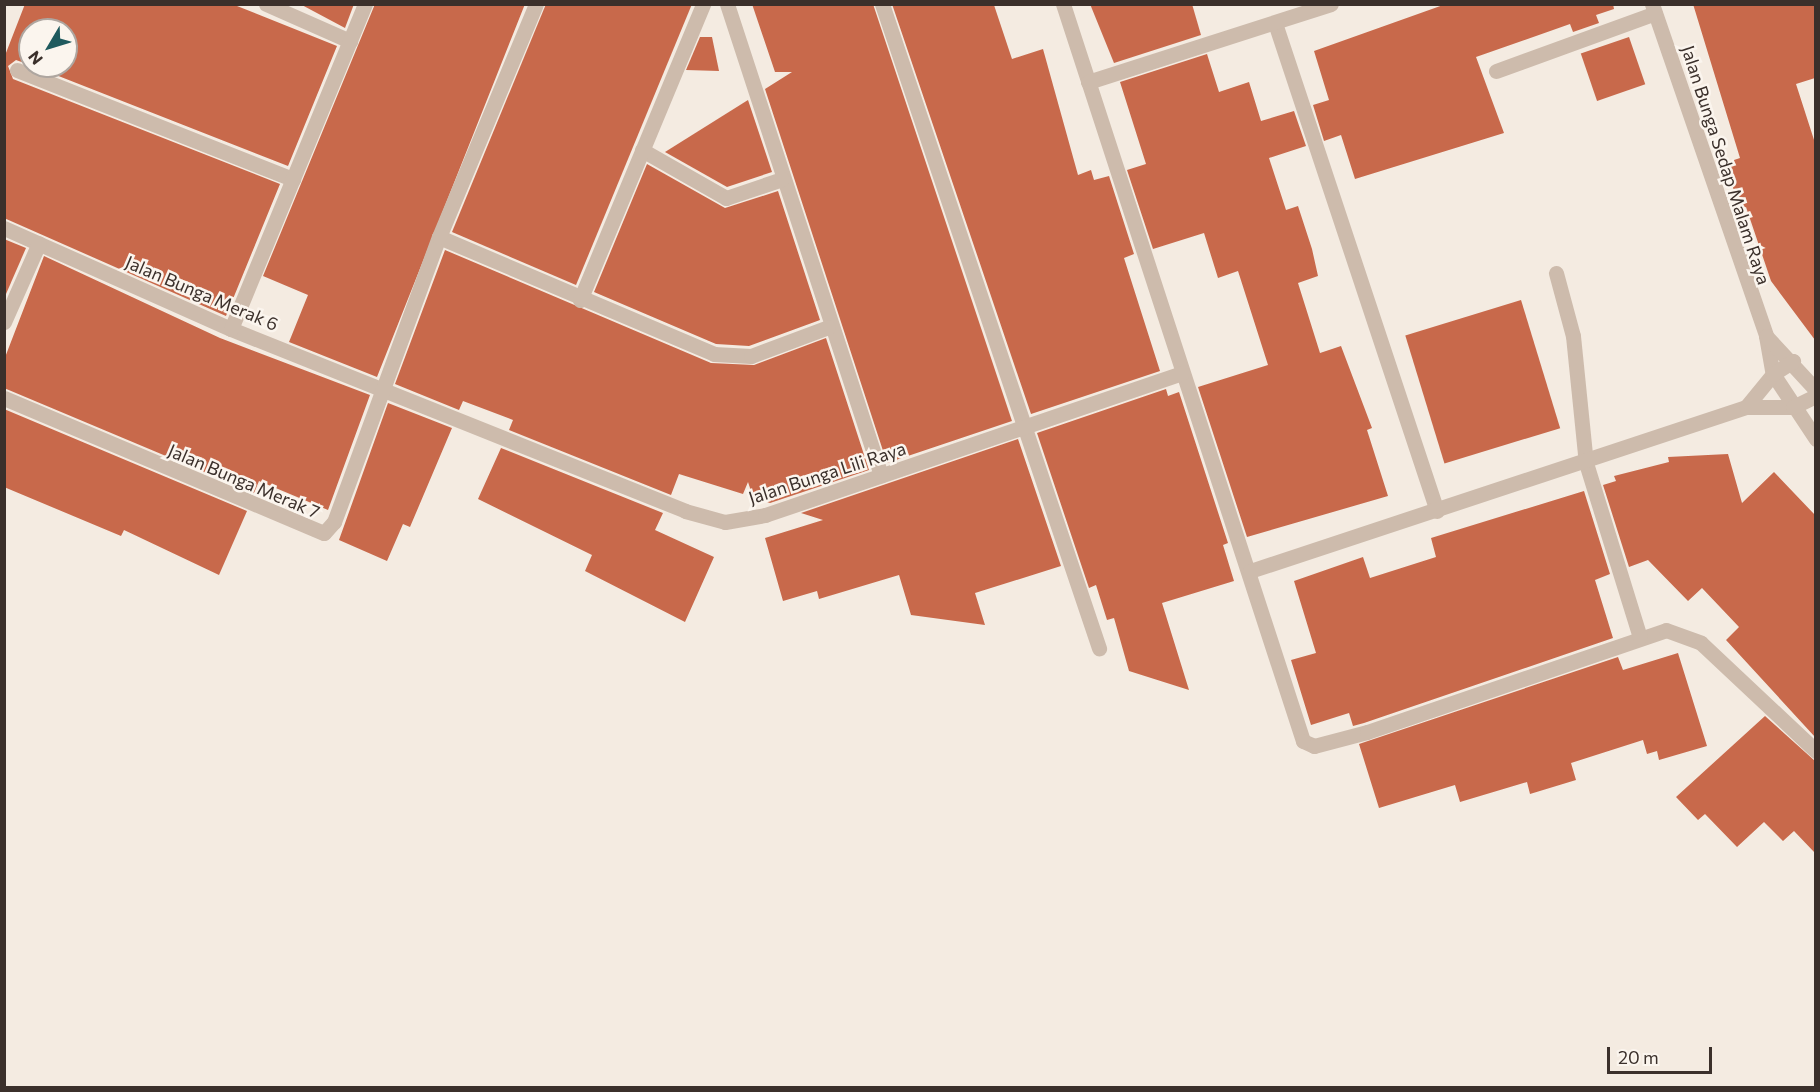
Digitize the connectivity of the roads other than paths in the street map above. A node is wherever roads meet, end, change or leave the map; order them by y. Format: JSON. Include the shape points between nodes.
{"nodes":[{"id":1,"x":266,"y":4,"type":"edge"},
{"id":2,"x":365,"y":4,"type":"edge"},
{"id":3,"x":536,"y":4,"type":"edge"},
{"id":4,"x":702,"y":4,"type":"edge"},
{"id":5,"x":728,"y":4,"type":"edge"},
{"id":6,"x":882,"y":4,"type":"edge"},
{"id":7,"x":1063,"y":4,"type":"edge"},
{"id":8,"x":1331,"y":4,"type":"edge"},
{"id":9,"x":1654,"y":9,"type":"edge"},
{"id":10,"x":1276,"y":26,"type":"junction"},
{"id":11,"x":350,"y":40,"type":"junction"},
{"id":12,"x":1496,"y":71,"type":"dead end"},
{"id":13,"x":38,"y":78,"type":"edge"},
{"id":14,"x":1088,"y":82,"type":"junction"},
{"id":15,"x":642,"y":150,"type":"junction"},
{"id":16,"x":293,"y":179,"type":"junction"},
{"id":17,"x":782,"y":179,"type":"junction"},
{"id":18,"x":4,"y":228,"type":"edge"},
{"id":19,"x":439,"y":237,"type":"junction"},
{"id":20,"x":39,"y":243,"type":"junction"},
{"id":21,"x":1556,"y":273,"type":"dead end"},
{"id":22,"x":580,"y":300,"type":"junction"},
{"id":23,"x":4,"y":322,"type":"edge"},
{"id":24,"x":828,"y":327,"type":"junction"},
{"id":25,"x":231,"y":329,"type":"junction"},
{"id":26,"x":1766,"y":336,"type":"junction"},
{"id":27,"x":1793,"y":362,"type":"junction"},
{"id":28,"x":1183,"y":373,"type":"junction"},
{"id":29,"x":1773,"y":374,"type":"junction"},
{"id":30,"x":386,"y":389,"type":"junction"},
{"id":31,"x":1815,"y":390,"type":"edge"},
{"id":32,"x":1815,"y":396,"type":"edge"},
{"id":33,"x":4,"y":398,"type":"edge"},
{"id":34,"x":1793,"y":406,"type":"junction"},
{"id":35,"x":1746,"y":407,"type":"junction"},
{"id":36,"x":1024,"y":428,"type":"junction"},
{"id":37,"x":1815,"y":439,"type":"edge"},
{"id":38,"x":1586,"y":463,"type":"junction"},
{"id":39,"x":881,"y":476,"type":"junction"},
{"id":40,"x":1437,"y":511,"type":"junction"},
{"id":41,"x":1250,"y":571,"type":"junction"},
{"id":42,"x":1640,"y":637,"type":"junction"},
{"id":43,"x":1098,"y":648,"type":"dead end"},
{"id":44,"x":1815,"y":751,"type":"edge"}],
"edges":[{"from":1,"to":11,"type":"street"},
{"from":2,"to":11,"type":"street"},
{"from":3,"to":19,"type":"street"},
{"from":4,"to":15,"type":"street"},
{"from":5,"to":17,"type":"street"},
{"from":6,"to":36,"type":"street"},
{"from":7,"to":14,"type":"street"},
{"from":8,"to":10,"type":"street"},
{"from":9,"to":12,"type":"street"},
{"from":9,"to":26,"type":"street","name":"Jalan Bunga Sedap Malam Raya"},
{"from":10,"to":14,"type":"street"},
{"from":10,"to":40,"type":"street"},
{"from":11,"to":16,"type":"street"},
{"from":13,"to":16,"type":"street"},
{"from":14,"to":28,"type":"street"},
{"from":15,"to":17,"type":"street","via":[[726,198]]},
{"from":15,"to":22,"type":"street"},
{"from":16,"to":25,"type":"street"},
{"from":17,"to":24,"type":"street"},
{"from":18,"to":20,"type":"street","name":"Jalan Bunga Merak 6"},
{"from":19,"to":22,"type":"street"},
{"from":19,"to":30,"type":"street"},
{"from":20,"to":23,"type":"street"},
{"from":20,"to":25,"type":"street","name":"Jalan Bunga Merak 6"},
{"from":21,"to":38,"type":"street","via":[[1573,336]]},
{"from":22,"to":24,"type":"street","via":[[714,354],[738,358],[767,352]]},
{"from":24,"to":39,"type":"street"},
{"from":25,"to":30,"type":"street","name":"Jalan Bunga Merak 6"},
{"from":26,"to":27,"type":"street","name":"Jalan Bunga Sedap Malam Raya"},
{"from":26,"to":29,"type":"street","name":"Jalan Bunga Sedap Malam Raya"},
{"from":27,"to":29,"type":"street"},
{"from":27,"to":31,"type":"street","name":"Jalan Bunga Sedap Malam Raya"},
{"from":28,"to":36,"type":"street","name":"Jalan Bunga Lili Raya"},
{"from":28,"to":41,"type":"street"},
{"from":29,"to":34,"type":"street","name":"Jalan Bunga Sedap Malam Raya"},
{"from":29,"to":35,"type":"street"},
{"from":30,"to":33,"type":"street","name":"Jalan Bunga Merak 7","via":[[334,522],[319,534]]},
{"from":30,"to":39,"type":"street","name":"Jalan Bunga Lili Raya","via":[[685,511],[725,522],[765,515]]},
{"from":32,"to":34,"type":"street"},
{"from":34,"to":35,"type":"street"},
{"from":34,"to":37,"type":"street","name":"Jalan Bunga Sedap Malam Raya"},
{"from":35,"to":38,"type":"street"},
{"from":36,"to":39,"type":"street","name":"Jalan Bunga Lili Raya"},
{"from":36,"to":43,"type":"street"},
{"from":38,"to":40,"type":"street"},
{"from":38,"to":42,"type":"street"},
{"from":40,"to":41,"type":"street"},
{"from":41,"to":42,"type":"street","via":[[1298,732],[1314,747]]},
{"from":42,"to":44,"type":"street","via":[[1666,630],[1690,635]]}]}
